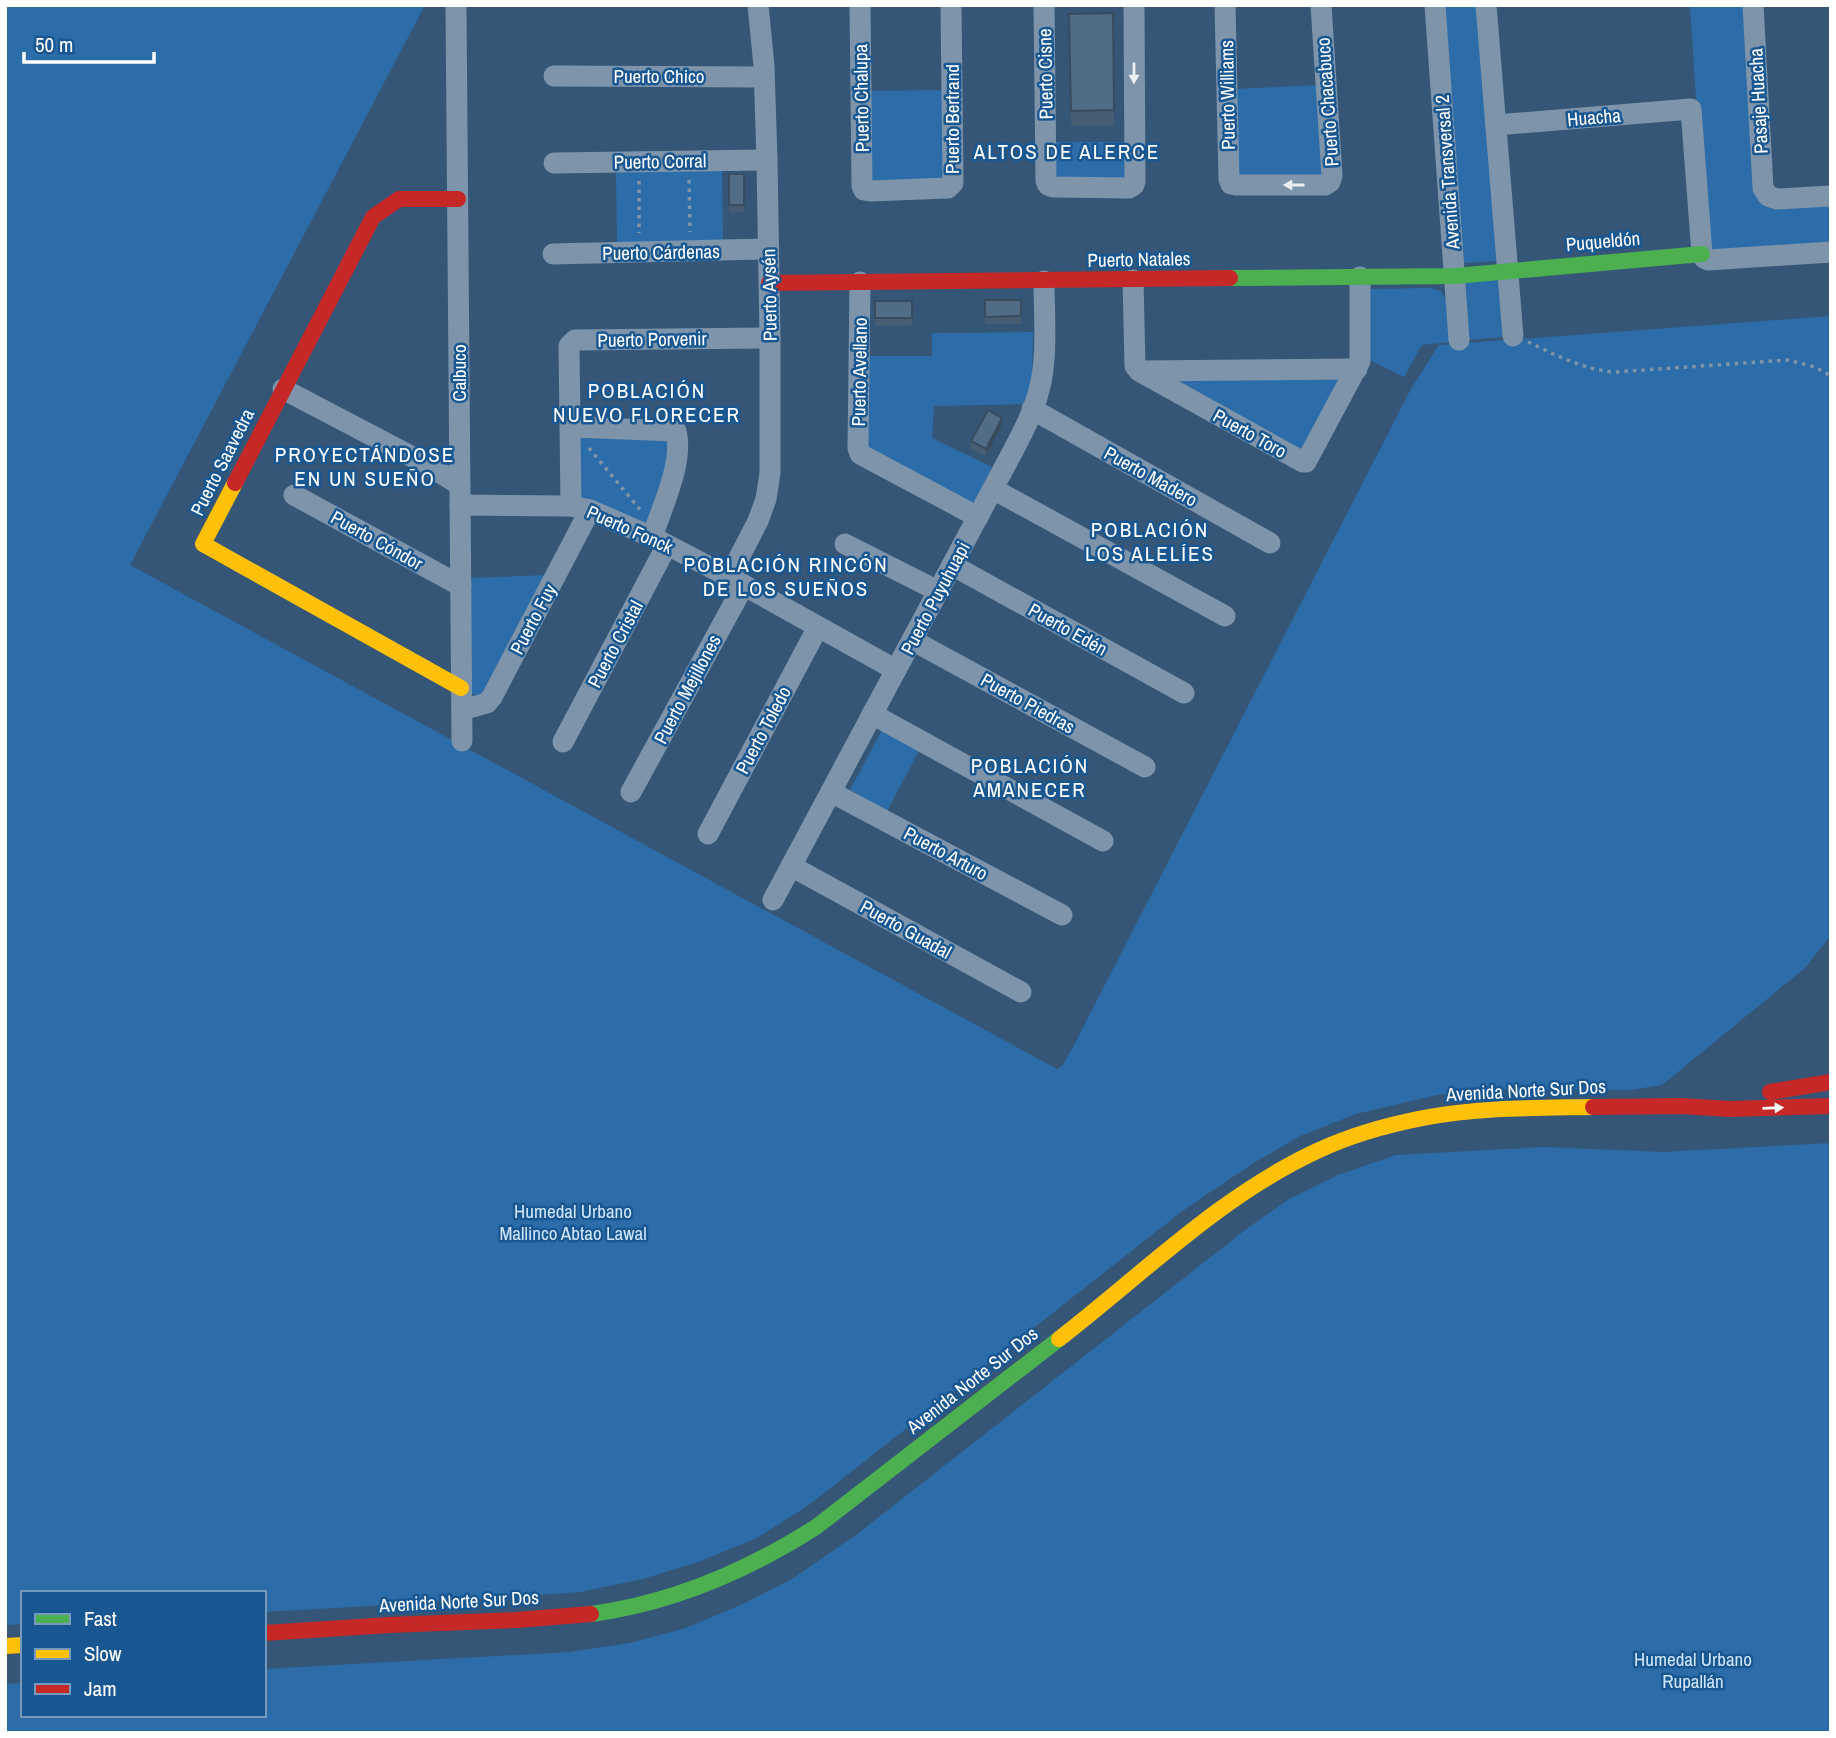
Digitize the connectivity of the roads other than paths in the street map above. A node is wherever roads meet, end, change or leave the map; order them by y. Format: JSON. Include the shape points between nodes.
{"nodes":[{"id":1,"x":456,"y":5,"type":"edge"},
{"id":2,"x":758,"y":5,"type":"edge"},
{"id":3,"x":860,"y":5,"type":"edge"},
{"id":4,"x":951,"y":5,"type":"edge"},
{"id":5,"x":1044,"y":5,"type":"edge"},
{"id":6,"x":1134,"y":5,"type":"edge"},
{"id":7,"x":1225,"y":5,"type":"edge"},
{"id":8,"x":1321,"y":5,"type":"edge"},
{"id":9,"x":1435,"y":5,"type":"edge"},
{"id":10,"x":1486,"y":5,"type":"edge"},
{"id":11,"x":1753,"y":5,"type":"edge"},
{"id":12,"x":554,"y":76,"type":"dead end"},
{"id":13,"x":764,"y":77,"type":"junction"},
{"id":14,"x":1496,"y":125,"type":"junction"},
{"id":15,"x":766,"y":160,"type":"junction"},
{"id":16,"x":554,"y":163,"type":"dead end"},
{"id":17,"x":1231,"y":184,"type":"joint"},
{"id":18,"x":864,"y":190,"type":"joint"},
{"id":19,"x":1831,"y":196,"type":"edge"},
{"id":20,"x":458,"y":199,"type":"junction"},
{"id":21,"x":768,"y":249,"type":"junction"},
{"id":22,"x":1831,"y":252,"type":"edge"},
{"id":23,"x":553,"y":254,"type":"dead end"},
{"id":24,"x":1702,"y":254,"type":"junction"},
{"id":25,"x":1508,"y":270,"type":"junction"},
{"id":26,"x":1455,"y":276,"type":"junction"},
{"id":27,"x":1360,"y":277,"type":"junction"},
{"id":28,"x":1133,"y":280,"type":"junction"},
{"id":29,"x":1044,"y":281,"type":"junction"},
{"id":30,"x":860,"y":282,"type":"junction"},
{"id":31,"x":769,"y":283,"type":"junction"},
{"id":32,"x":1513,"y":336,"type":"road end"},
{"id":33,"x":770,"y":338,"type":"junction"},
{"id":34,"x":1459,"y":340,"type":"dead end"},
{"id":35,"x":1356,"y":369,"type":"junction"},
{"id":36,"x":1139,"y":371,"type":"junction"},
{"id":37,"x":283,"y":389,"type":"junction"},
{"id":38,"x":1032,"y":410,"type":"junction"},
{"id":39,"x":570,"y":427,"type":"junction"},
{"id":40,"x":993,"y":489,"type":"junction"},
{"id":41,"x":294,"y":495,"type":"dead end"},
{"id":42,"x":460,"y":495,"type":"junction"},
{"id":43,"x":581,"y":508,"type":"junction"},
{"id":44,"x":978,"y":517,"type":"junction"},
{"id":45,"x":658,"y":538,"type":"junction"},
{"id":46,"x":1270,"y":543,"type":"dead end"},
{"id":47,"x":845,"y":544,"type":"dead end"},
{"id":48,"x":952,"y":565,"type":"junction"},
{"id":49,"x":736,"y":581,"type":"junction"},
{"id":50,"x":461,"y":586,"type":"junction"},
{"id":51,"x":938,"y":591,"type":"junction"},
{"id":52,"x":1224,"y":616,"type":"dead end"},
{"id":53,"x":818,"y":627,"type":"junction"},
{"id":54,"x":912,"y":640,"type":"junction"},
{"id":55,"x":896,"y":670,"type":"junction"},
{"id":56,"x":461,"y":688,"type":"junction"},
{"id":57,"x":1184,"y":693,"type":"dead end"},
{"id":58,"x":461,"y":710,"type":"junction"},
{"id":59,"x":873,"y":714,"type":"junction"},
{"id":60,"x":462,"y":741,"type":"dead end"},
{"id":61,"x":563,"y":742,"type":"dead end"},
{"id":62,"x":1145,"y":767,"type":"dead end"},
{"id":63,"x":631,"y":792,"type":"dead end"},
{"id":64,"x":831,"y":792,"type":"junction"},
{"id":65,"x":708,"y":834,"type":"dead end"},
{"id":66,"x":1103,"y":841,"type":"dead end"},
{"id":67,"x":791,"y":866,"type":"junction"},
{"id":68,"x":773,"y":900,"type":"dead end"},
{"id":69,"x":1062,"y":915,"type":"dead end"},
{"id":70,"x":1021,"y":992,"type":"dead end"},
{"id":71,"x":1831,"y":1082,"type":"edge"},
{"id":72,"x":1681,"y":1106,"type":"junction"},
{"id":73,"x":1831,"y":1106,"type":"edge"},
{"id":74,"x":266,"y":1633,"type":"edge"}],
"edges":[{"from":1,"to":20,"type":"street","name":"Calbuco"},
{"from":2,"to":13,"type":"street","name":"Puerto Aysén"},
{"from":3,"to":18,"type":"street","name":"Puerto Chalupa"},
{"from":4,"to":18,"type":"street","name":"Puerto Bertrand","via":[[953,183],[948,188]]},
{"from":6,"to":5,"type":"street","name":"Puerto Cisne","one_way":true,"via":[[1135,181],[1129,188],[1053,187],[1046,181]]},
{"from":7,"to":17,"type":"street","name":"Puerto Williams"},
{"from":8,"to":17,"type":"street","name":"Puerto Chacabuco","one_way":true,"via":[[1330,182]]},
{"from":9,"to":26,"type":"street","name":"Avenida Transversal 2"},
{"from":10,"to":14,"type":"street"},
{"from":11,"to":19,"type":"street","name":"Pasaje Huacha","via":[[1763,188],[1777,199]]},
{"from":12,"to":13,"type":"street","name":"Puerto Chico"},
{"from":13,"to":15,"type":"street","name":"Puerto Aysén"},
{"from":14,"to":24,"type":"street","name":"Huacha","via":[[1691,109]]},
{"from":14,"to":25,"type":"street"},
{"from":15,"to":16,"type":"street","name":"Puerto Corral"},
{"from":15,"to":21,"type":"street","name":"Puerto Aysén"},
{"from":20,"to":37,"type":"main road","name":"Puerto Saavedra","via":[[399,199],[373,217]]},
{"from":20,"to":42,"type":"street","name":"Calbuco"},
{"from":21,"to":23,"type":"street","name":"Puerto Cárdenas"},
{"from":21,"to":31,"type":"street","name":"Puerto Aysén"},
{"from":22,"to":24,"type":"street","via":[[1708,260]]},
{"from":24,"to":25,"type":"main road","name":"Puqueldón"},
{"from":25,"to":26,"type":"main road","name":"Puerto Natales"},
{"from":25,"to":32,"type":"street"},
{"from":26,"to":27,"type":"main road","name":"Puerto Natales"},
{"from":26,"to":34,"type":"street","name":"Avenida Transversal 2"},
{"from":27,"to":28,"type":"main road","name":"Puerto Natales"},
{"from":27,"to":35,"type":"street","name":"Puerto Toro","via":[[1360,361]]},
{"from":28,"to":29,"type":"main road","name":"Puerto Natales"},
{"from":28,"to":36,"type":"street","via":[[1135,366]]},
{"from":29,"to":30,"type":"main road","name":"Puerto Natales"},
{"from":29,"to":38,"type":"street","name":"Puerto Puyuhuapi","via":[[1042,375]]},
{"from":30,"to":31,"type":"main road","name":"Puerto Natales"},
{"from":30,"to":44,"type":"street","name":"Puerto Avellano","via":[[860,454]]},
{"from":31,"to":33,"type":"street","name":"Puerto Aysén"},
{"from":33,"to":39,"type":"street","name":"Puerto Porvenir","via":[[575,340],[569,346]]},
{"from":33,"to":49,"type":"street","name":"Puerto Aysén","via":[[768,487]]},
{"from":35,"to":36,"type":"street"},
{"from":35,"to":36,"type":"street","name":"Puerto Toro","via":[[1306,462]]},
{"from":37,"to":42,"type":"street","via":[[426,464]]},
{"from":37,"to":56,"type":"main road","name":"Puerto Saavedra","via":[[203,544]]},
{"from":38,"to":40,"type":"street","name":"Puerto Puyuhuapi"},
{"from":38,"to":46,"type":"street","name":"Puerto Madero"},
{"from":39,"to":43,"type":"street","name":"Puerto Porvenir"},
{"from":39,"to":45,"type":"street","name":"Puerto Cristal","via":[[676,431],[677,453]]},
{"from":40,"to":44,"type":"street","name":"Puerto Puyuhuapi"},
{"from":40,"to":52,"type":"street"},
{"from":41,"to":50,"type":"street","name":"Puerto Cóndor"},
{"from":42,"to":43,"type":"street","name":"Puerto Fonck"},
{"from":42,"to":50,"type":"street","name":"Calbuco"},
{"from":43,"to":45,"type":"street","name":"Puerto Fonck"},
{"from":43,"to":58,"type":"street","name":"Puerto Fuy","via":[[492,697]]},
{"from":44,"to":48,"type":"street","name":"Puerto Puyuhuapi"},
{"from":45,"to":49,"type":"street","name":"Puerto Fonck"},
{"from":45,"to":61,"type":"street","name":"Puerto Cristal"},
{"from":47,"to":51,"type":"street"},
{"from":48,"to":51,"type":"street","name":"Puerto Puyuhuapi"},
{"from":48,"to":57,"type":"street","name":"Puerto Edén"},
{"from":49,"to":53,"type":"street","name":"Puerto Fonck"},
{"from":49,"to":63,"type":"street","name":"Puerto Mejillones"},
{"from":50,"to":56,"type":"street","name":"Calbuco"},
{"from":51,"to":54,"type":"street","name":"Puerto Puyuhuapi"},
{"from":53,"to":55,"type":"street","name":"Puerto Fonck"},
{"from":53,"to":65,"type":"street","name":"Puerto Toledo"},
{"from":54,"to":55,"type":"street","name":"Puerto Puyuhuapi"},
{"from":54,"to":62,"type":"street","name":"Puerto Piedras"},
{"from":55,"to":59,"type":"street","name":"Puerto Puyuhuapi"},
{"from":56,"to":58,"type":"street","name":"Calbuco"},
{"from":58,"to":60,"type":"street","name":"Calbuco"},
{"from":59,"to":64,"type":"street","name":"Puerto Puyuhuapi"},
{"from":59,"to":66,"type":"street"},
{"from":64,"to":67,"type":"street","name":"Puerto Puyuhuapi"},
{"from":64,"to":69,"type":"street","name":"Puerto Arturo"},
{"from":67,"to":68,"type":"street","name":"Puerto Puyuhuapi"},
{"from":67,"to":70,"type":"street","name":"Puerto Guadal"},
{"from":71,"to":72,"type":"main road"},
{"from":72,"to":73,"type":"main road","one_way":true},
{"from":72,"to":74,"type":"main road","name":"Avenida Norte Sur Dos","via":[[1462,1112],[1406,1121],[1317,1151],[1225,1207],[816,1527],[745,1567],[683,1592],[628,1608],[568,1616]]}]}
